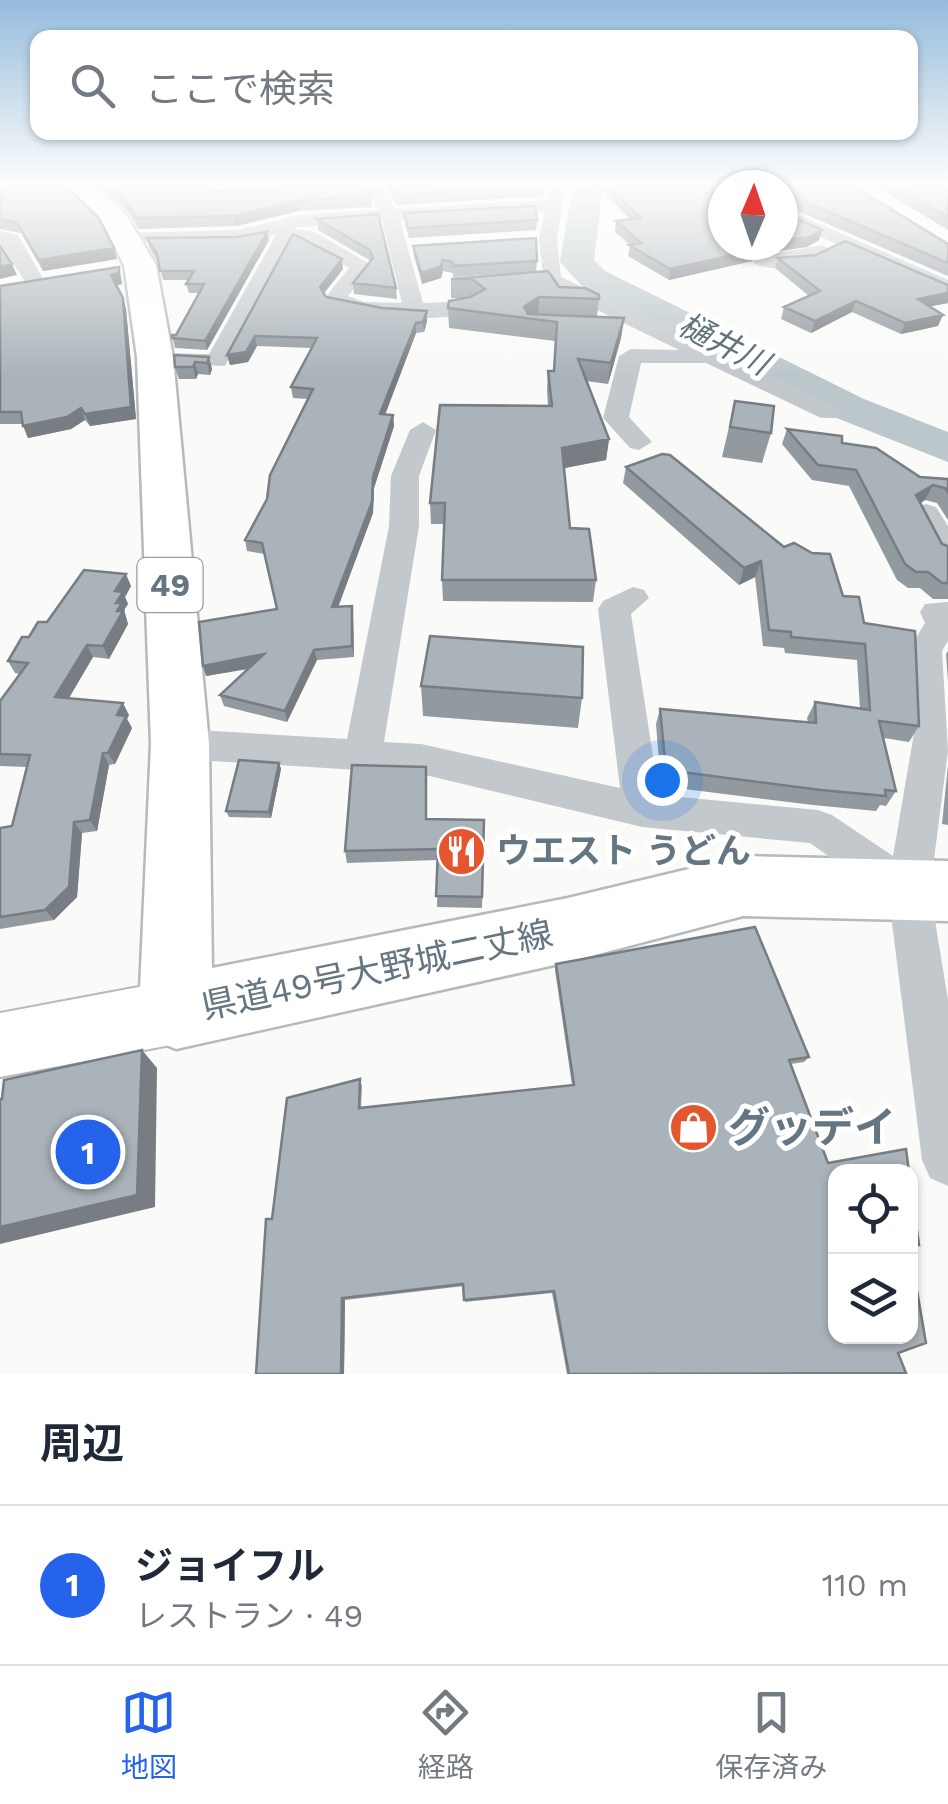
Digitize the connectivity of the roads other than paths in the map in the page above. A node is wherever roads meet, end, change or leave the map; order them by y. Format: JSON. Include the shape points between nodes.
{"nodes":[{"id":1,"x":16,"y":248,"type":"edge"},
{"id":2,"x":126,"y":248,"type":"edge"},
{"id":3,"x":173,"y":248,"type":"edge"},
{"id":4,"x":271,"y":248,"type":"edge"},
{"id":5,"x":329,"y":248,"type":"edge"},
{"id":6,"x":407,"y":248,"type":"edge"},
{"id":7,"x":539,"y":248,"type":"edge"},
{"id":8,"x":826,"y":248,"type":"edge"},
{"id":9,"x":858,"y":248,"type":"edge"},
{"id":10,"x":813,"y":256,"type":"junction"},
{"id":11,"x":129,"y":257,"type":"junction"},
{"id":12,"x":762,"y":262,"type":"dead end"},
{"id":13,"x":788,"y":281,"type":"edge"},
{"id":14,"x":35,"y":282,"type":"edge"},
{"id":15,"x":462,"y":286,"type":"edge"},
{"id":16,"x":948,"y":288,"type":"edge"},
{"id":17,"x":411,"y":299,"type":"junction"},
{"id":18,"x":470,"y":308,"type":"edge"},
{"id":19,"x":597,"y":328,"type":"edge"},
{"id":20,"x":656,"y":330,"type":"junction"},
{"id":21,"x":155,"y":357,"type":"junction"},
{"id":22,"x":713,"y":358,"type":"junction"},
{"id":23,"x":830,"y":414,"type":"dead end"},
{"id":24,"x":423,"y":430,"type":"dead end"},
{"id":25,"x":639,"y":442,"type":"dead end"},
{"id":26,"x":926,"y":514,"type":"edge"},
{"id":27,"x":948,"y":551,"type":"edge"},
{"id":28,"x":633,"y":598,"type":"dead end"},
{"id":29,"x":948,"y":613,"type":"edge"},
{"id":30,"x":180,"y":744,"type":"junction"},
{"id":31,"x":363,"y":755,"type":"junction"},
{"id":32,"x":642,"y":810,"type":"junction"},
{"id":33,"x":928,"y":890,"type":"edge"},
{"id":34,"x":176,"y":1012,"type":"junction"},
{"id":35,"x":0,"y":1045,"type":"edge"},
{"id":36,"x":948,"y":1160,"type":"edge"}],
"edges":[{"from":1,"to":14,"type":"street"},
{"from":2,"to":11,"type":"main road"},
{"from":3,"to":11,"type":"street"},
{"from":4,"to":21,"type":"street","via":[[217,361]]},
{"from":5,"to":17,"type":"street","via":[[361,267],[335,300],[362,308]]},
{"from":6,"to":17,"type":"street"},
{"from":7,"to":20,"type":"street","via":[[542,280]]},
{"from":8,"to":10,"type":"street"},
{"from":9,"to":16,"type":"street"},
{"from":10,"to":12,"type":"street"},
{"from":10,"to":13,"type":"street","via":[[829,267]]},
{"from":11,"to":21,"type":"main road","name":"県道49号大野城二丈線","number":"49"},
{"from":15,"to":17,"type":"street"},
{"from":17,"to":18,"type":"street"},
{"from":19,"to":20,"type":"street"},
{"from":20,"to":22,"type":"street"},
{"from":21,"to":30,"type":"main road","name":"県道49号大野城二丈線","number":"49"},
{"from":22,"to":23,"type":"street"},
{"from":22,"to":25,"type":"street","via":[[631,356],[616,418]]},
{"from":24,"to":31,"type":"street","via":[[405,476],[404,526]]},
{"from":26,"to":27,"type":"street"},
{"from":28,"to":32,"type":"street","via":[[614,609]]},
{"from":29,"to":33,"type":"street","via":[[936,612],[942,623],[925,651],[932,733]]},
{"from":30,"to":31,"type":"street"},
{"from":30,"to":34,"type":"main road","name":"県道49号大野城二丈線","number":"49"},
{"from":31,"to":32,"type":"street","via":[[421,759]]},
{"from":32,"to":33,"type":"street","via":[[818,827]]},
{"from":33,"to":34,"type":"main road","name":"県道49号大野城二丈線","via":[[742,886],[568,930]]},
{"from":33,"to":36,"type":"street"},
{"from":34,"to":35,"type":"street"}]}
